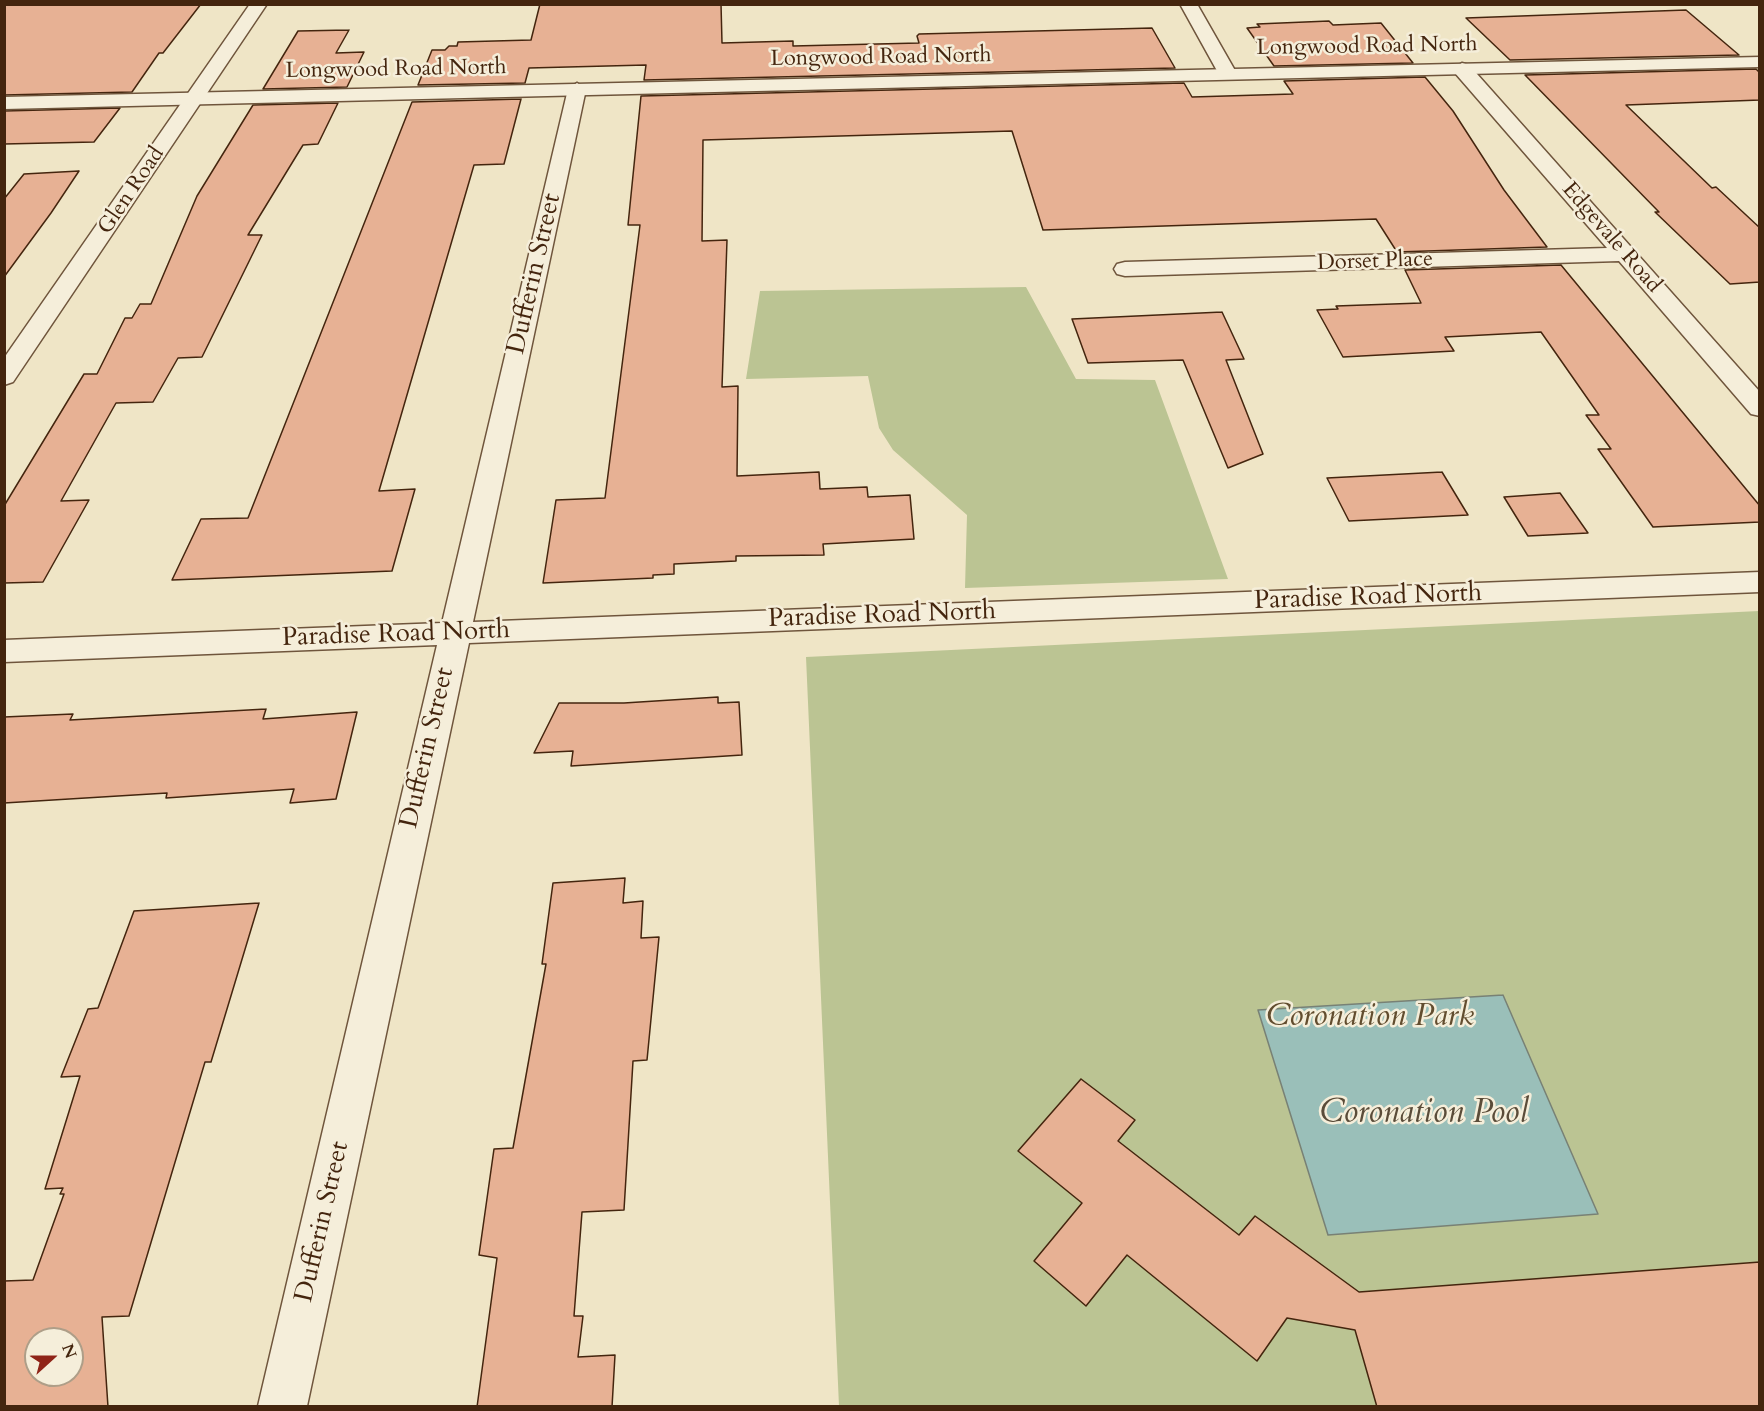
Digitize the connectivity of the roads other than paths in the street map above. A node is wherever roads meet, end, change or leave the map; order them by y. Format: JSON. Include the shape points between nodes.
{"nodes":[{"id":1,"x":260,"y":4,"type":"edge"},
{"id":2,"x":1188,"y":4,"type":"edge"},
{"id":3,"x":1760,"y":62,"type":"edge"},
{"id":4,"x":1462,"y":69,"type":"junction"},
{"id":5,"x":1228,"y":74,"type":"junction"},
{"id":6,"x":577,"y":89,"type":"junction"},
{"id":7,"x":195,"y":98,"type":"junction"},
{"id":8,"x":4,"y":103,"type":"edge"},
{"id":9,"x":1625,"y":254,"type":"junction"},
{"id":10,"x":1125,"y":269,"type":"dead end"},
{"id":11,"x":4,"y":377,"type":"edge"},
{"id":12,"x":1760,"y":408,"type":"edge"},
{"id":13,"x":1760,"y":582,"type":"edge"},
{"id":14,"x":453,"y":633,"type":"junction"},
{"id":15,"x":4,"y":651,"type":"edge"},
{"id":16,"x":282,"y":1407,"type":"edge"}],
"edges":[{"from":1,"to":7,"type":"street","name":"Glen Road"},
{"from":2,"to":5,"type":"street"},
{"from":3,"to":4,"type":"street","name":"Longwood Road North"},
{"from":4,"to":5,"type":"street","name":"Longwood Road North"},
{"from":4,"to":9,"type":"street","name":"Edgevale Road"},
{"from":5,"to":6,"type":"street","name":"Longwood Road North"},
{"from":6,"to":7,"type":"street","name":"Longwood Road North"},
{"from":6,"to":14,"type":"street","name":"Dufferin Street"},
{"from":7,"to":8,"type":"street","name":"Longwood Road North"},
{"from":7,"to":11,"type":"street","name":"Glen Road"},
{"from":9,"to":10,"type":"street","name":"Dorset Place"},
{"from":9,"to":12,"type":"street","name":"Edgevale Road"},
{"from":13,"to":14,"type":"street","name":"Paradise Road North"},
{"from":14,"to":15,"type":"street","name":"Paradise Road North"},
{"from":14,"to":16,"type":"street","name":"Dufferin Street"}]}
